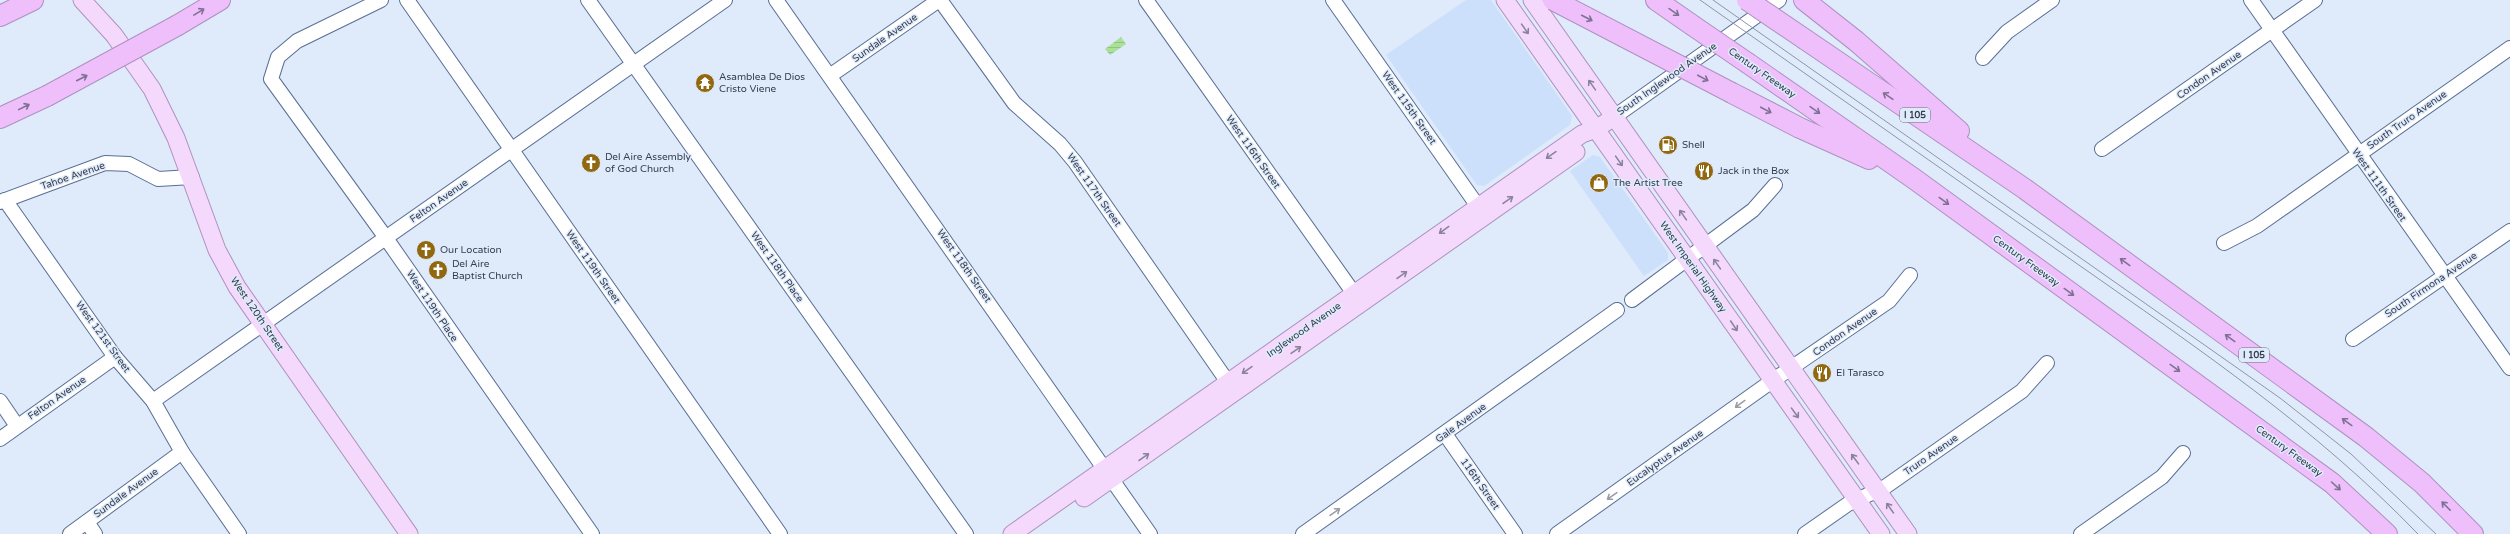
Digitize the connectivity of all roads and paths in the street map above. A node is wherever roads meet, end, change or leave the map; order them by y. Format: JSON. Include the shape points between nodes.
{"nodes":[{"id":1,"x":33,"y":0,"type":"edge"},
{"id":2,"x":82,"y":0,"type":"edge"},
{"id":3,"x":220,"y":0,"type":"edge"},
{"id":4,"x":381,"y":0,"type":"edge"},
{"id":5,"x":407,"y":0,"type":"edge"},
{"id":6,"x":588,"y":0,"type":"edge"},
{"id":7,"x":725,"y":0,"type":"edge"},
{"id":8,"x":776,"y":0,"type":"edge"},
{"id":9,"x":939,"y":0,"type":"edge"},
{"id":10,"x":1146,"y":0,"type":"edge"},
{"id":11,"x":1334,"y":0,"type":"edge"},
{"id":12,"x":1505,"y":0,"type":"edge"},
{"id":13,"x":1532,"y":0,"type":"edge"},
{"id":14,"x":1553,"y":0,"type":"edge"},
{"id":15,"x":1656,"y":0,"type":"edge"},
{"id":16,"x":1747,"y":0,"type":"edge"},
{"id":17,"x":1779,"y":0,"type":"edge"},
{"id":18,"x":1804,"y":0,"type":"edge"},
{"id":19,"x":2052,"y":0,"type":"edge"},
{"id":20,"x":2251,"y":0,"type":"edge"},
{"id":21,"x":2315,"y":0,"type":"edge"},
{"id":22,"x":0,"y":16,"type":"edge"},
{"id":23,"x":2272,"y":30,"type":"junction"},
{"id":24,"x":2510,"y":48,"type":"edge"},
{"id":25,"x":1983,"y":58,"type":"dead end"},
{"id":26,"x":635,"y":63,"type":"junction"},
{"id":27,"x":831,"y":75,"type":"junction"},
{"id":28,"x":1614,"y":117,"type":"junction"},
{"id":29,"x":0,"y":118,"type":"edge"},
{"id":30,"x":1596,"y":130,"type":"junction"},
{"id":31,"x":2102,"y":149,"type":"dead end"},
{"id":32,"x":511,"y":151,"type":"junction"},
{"id":33,"x":2358,"y":155,"type":"junction"},
{"id":34,"x":192,"y":177,"type":"junction"},
{"id":35,"x":1913,"y":178,"type":"junction"},
{"id":36,"x":1775,"y":185,"type":"dead end"},
{"id":37,"x":2025,"y":189,"type":"junction"},
{"id":38,"x":3,"y":201,"type":"edge"},
{"id":39,"x":1482,"y":211,"type":"junction"},
{"id":40,"x":2510,"y":231,"type":"edge"},
{"id":41,"x":386,"y":238,"type":"junction"},
{"id":42,"x":2224,"y":243,"type":"dead end"},
{"id":43,"x":1704,"y":245,"type":"junction"},
{"id":44,"x":1688,"y":260,"type":"junction"},
{"id":45,"x":1910,"y":275,"type":"dead end"},
{"id":46,"x":2445,"y":277,"type":"junction"},
{"id":47,"x":1358,"y":299,"type":"junction"},
{"id":48,"x":1632,"y":300,"type":"dead end"},
{"id":49,"x":1617,"y":310,"type":"dead end"},
{"id":50,"x":262,"y":325,"type":"junction"},
{"id":51,"x":2352,"y":339,"type":"dead end"},
{"id":52,"x":115,"y":357,"type":"junction"},
{"id":53,"x":2047,"y":363,"type":"dead end"},
{"id":54,"x":2510,"y":368,"type":"edge"},
{"id":55,"x":1791,"y":370,"type":"junction"},
{"id":56,"x":1772,"y":381,"type":"junction"},
{"id":57,"x":1232,"y":388,"type":"junction"},
{"id":58,"x":0,"y":401,"type":"edge"},
{"id":59,"x":153,"y":401,"type":"junction"},
{"id":60,"x":17,"y":426,"type":"junction"},
{"id":61,"x":1445,"y":434,"type":"junction"},
{"id":62,"x":0,"y":439,"type":"edge"},
{"id":63,"x":182,"y":452,"type":"junction"},
{"id":64,"x":2183,"y":453,"type":"dead end"},
{"id":65,"x":1108,"y":475,"type":"junction"},
{"id":66,"x":1878,"y":491,"type":"junction"},
{"id":67,"x":1858,"y":501,"type":"junction"},
{"id":68,"x":87,"y":522,"type":"junction"},
{"id":69,"x":70,"y":534,"type":"edge"},
{"id":70,"x":95,"y":534,"type":"edge"},
{"id":71,"x":239,"y":534,"type":"edge"},
{"id":72,"x":409,"y":534,"type":"edge"},
{"id":73,"x":592,"y":534,"type":"edge"},
{"id":74,"x":780,"y":534,"type":"edge"},
{"id":75,"x":966,"y":534,"type":"edge"},
{"id":76,"x":1012,"y":534,"type":"edge"},
{"id":77,"x":1033,"y":534,"type":"edge"},
{"id":78,"x":1150,"y":534,"type":"edge"},
{"id":79,"x":1303,"y":534,"type":"edge"},
{"id":80,"x":1515,"y":534,"type":"edge"},
{"id":81,"x":1557,"y":534,"type":"edge"},
{"id":82,"x":1806,"y":534,"type":"edge"},
{"id":83,"x":1881,"y":534,"type":"edge"},
{"id":84,"x":1908,"y":534,"type":"edge"},
{"id":85,"x":2082,"y":534,"type":"edge"},
{"id":86,"x":2387,"y":534,"type":"edge"},
{"id":87,"x":2473,"y":534,"type":"edge"}],
"edges":[{"from":1,"to":22,"type":"highway"},
{"from":2,"to":34,"type":"main road","name":"West 120th Street","via":[[114,35],[152,89]]},
{"from":29,"to":3,"type":"highway","one_way":true,"bridge":true,"via":[[47,96]]},
{"from":4,"to":41,"type":"street","name":"West 119th Place","via":[[297,41],[278,57],[271,79]]},
{"from":5,"to":32,"type":"street","name":"West 119th Street"},
{"from":6,"to":26,"type":"street","name":"West 118th Place"},
{"from":7,"to":26,"type":"street","name":"Felton Avenue"},
{"from":8,"to":27,"type":"street","name":"West 118th Street"},
{"from":9,"to":27,"type":"street","name":"Sundale Avenue"},
{"from":9,"to":57,"type":"street","name":"West 117th Street","via":[[1014,103],[1060,144],[1075,162]]},
{"from":10,"to":47,"type":"street","name":"West 116th Street"},
{"from":11,"to":39,"type":"street","name":"West 115th Street"},
{"from":12,"to":30,"type":"main road","name":"West Imperial Highway","one_way":true},
{"from":28,"to":13,"type":"main road","one_way":true},
{"from":14,"to":35,"type":"highway","one_way":true,"bridge":true,"via":[[1800,128]]},
{"from":15,"to":35,"type":"highway","name":"Century Freeway","one_way":true,"bridge":true},
{"from":37,"to":16,"type":"highway","number":"I 105","one_way":true,"bridge":true},
{"from":17,"to":28,"type":"street","name":"South Inglewood Avenue"},
{"from":18,"to":37,"type":"highway"},
{"from":19,"to":25,"type":"street","via":[[2007,32]]},
{"from":20,"to":23,"type":"street","name":"West 111th Street"},
{"from":21,"to":23,"type":"street","name":"Condon Avenue"},
{"from":23,"to":31,"type":"street","name":"Condon Avenue"},
{"from":23,"to":33,"type":"street","name":"West 111th Street"},
{"from":24,"to":33,"type":"street","name":"South Truro Avenue"},
{"from":26,"to":32,"type":"street","name":"Felton Avenue"},
{"from":26,"to":75,"type":"street","name":"West 118th Place"},
{"from":27,"to":65,"type":"street","name":"West 118th Street"},
{"from":28,"to":30,"type":"main road","name":"Inglewood Avenue"},
{"from":43,"to":28,"type":"main road","one_way":true},
{"from":30,"to":39,"type":"main road","name":"Inglewood Avenue","via":[[1588,143]]},
{"from":30,"to":44,"type":"main road","name":"West Imperial Highway","one_way":true},
{"from":32,"to":41,"type":"street","name":"Felton Avenue"},
{"from":32,"to":74,"type":"street","name":"West 119th Street"},
{"from":33,"to":42,"type":"street","name":"South Truro Avenue","via":[[2256,226]]},
{"from":33,"to":46,"type":"street","name":"West 111th Street"},
{"from":34,"to":38,"type":"street","name":"Tahoe Avenue","via":[[158,179],[129,164],[105,163]]},
{"from":34,"to":50,"type":"main road","name":"West 120th Street","via":[[217,250],[236,287]]},
{"from":35,"to":86,"type":"highway","name":"Century Freeway","one_way":true,"via":[[2332,483]]},
{"from":36,"to":43,"type":"street","via":[[1753,210]]},
{"from":87,"to":37,"type":"highway","number":"I 105","one_way":true,"via":[[2422,483],[2366,437]]},
{"from":38,"to":52,"type":"street","name":"West 121st Street"},
{"from":39,"to":47,"type":"main road","name":"Inglewood Avenue"},
{"from":40,"to":46,"type":"street","name":"South Firmona Avenue"},
{"from":41,"to":50,"type":"street","name":"Felton Avenue"},
{"from":41,"to":73,"type":"street","name":"West 119th Place"},
{"from":43,"to":44,"type":"street"},
{"from":55,"to":43,"type":"main road","one_way":true},
{"from":44,"to":48,"type":"street"},
{"from":44,"to":56,"type":"main road","name":"West Imperial Highway","one_way":true},
{"from":45,"to":55,"type":"street","name":"Condon Avenue","via":[[1889,301]]},
{"from":46,"to":51,"type":"street","name":"South Firmona Avenue"},
{"from":46,"to":54,"type":"street","name":"West 111th Street"},
{"from":47,"to":57,"type":"main road","name":"Inglewood Avenue"},
{"from":49,"to":61,"type":"street","name":"Gale Avenue"},
{"from":50,"to":59,"type":"street","name":"Felton Avenue"},
{"from":50,"to":72,"type":"main road","name":"West 120th Street"},
{"from":52,"to":59,"type":"street","name":"West 121st Street"},
{"from":52,"to":60,"type":"street","name":"Felton Avenue"},
{"from":53,"to":66,"type":"street","name":"Truro Avenue","via":[[2022,391]]},
{"from":55,"to":56,"type":"street","name":"Condon Avenue"},
{"from":66,"to":55,"type":"main road","one_way":true},
{"from":56,"to":67,"type":"main road","name":"West Imperial Highway","one_way":true},
{"from":56,"to":81,"type":"street","name":"Eucalyptus Avenue","one_way":true},
{"from":57,"to":65,"type":"main road","name":"Inglewood Avenue"},
{"from":58,"to":60,"type":"street"},
{"from":59,"to":63,"type":"street","name":"West 121st Street"},
{"from":60,"to":62,"type":"street","name":"Felton Avenue"},
{"from":79,"to":61,"type":"street","name":"Gale Avenue","one_way":true},
{"from":61,"to":80,"type":"street","name":"116th Street"},
{"from":63,"to":68,"type":"street","name":"Sundale Avenue"},
{"from":63,"to":71,"type":"street","name":"West 121st Street"},
{"from":64,"to":85,"type":"street","via":[[2162,478]]},
{"from":65,"to":76,"type":"main road","name":"Inglewood Avenue"},
{"from":65,"to":77,"type":"main road","name":"Inglewood Avenue"},
{"from":65,"to":78,"type":"street","name":"West 118th Street"},
{"from":66,"to":67,"type":"street","name":"Truro Avenue"},
{"from":84,"to":66,"type":"main road","one_way":true},
{"from":67,"to":82,"type":"street","name":"Truro Avenue","via":[[1848,504]]},
{"from":67,"to":83,"type":"main road","name":"West Imperial Highway"},
{"from":68,"to":69,"type":"street","name":"Sundale Avenue"},
{"from":68,"to":70,"type":"street"}]}
